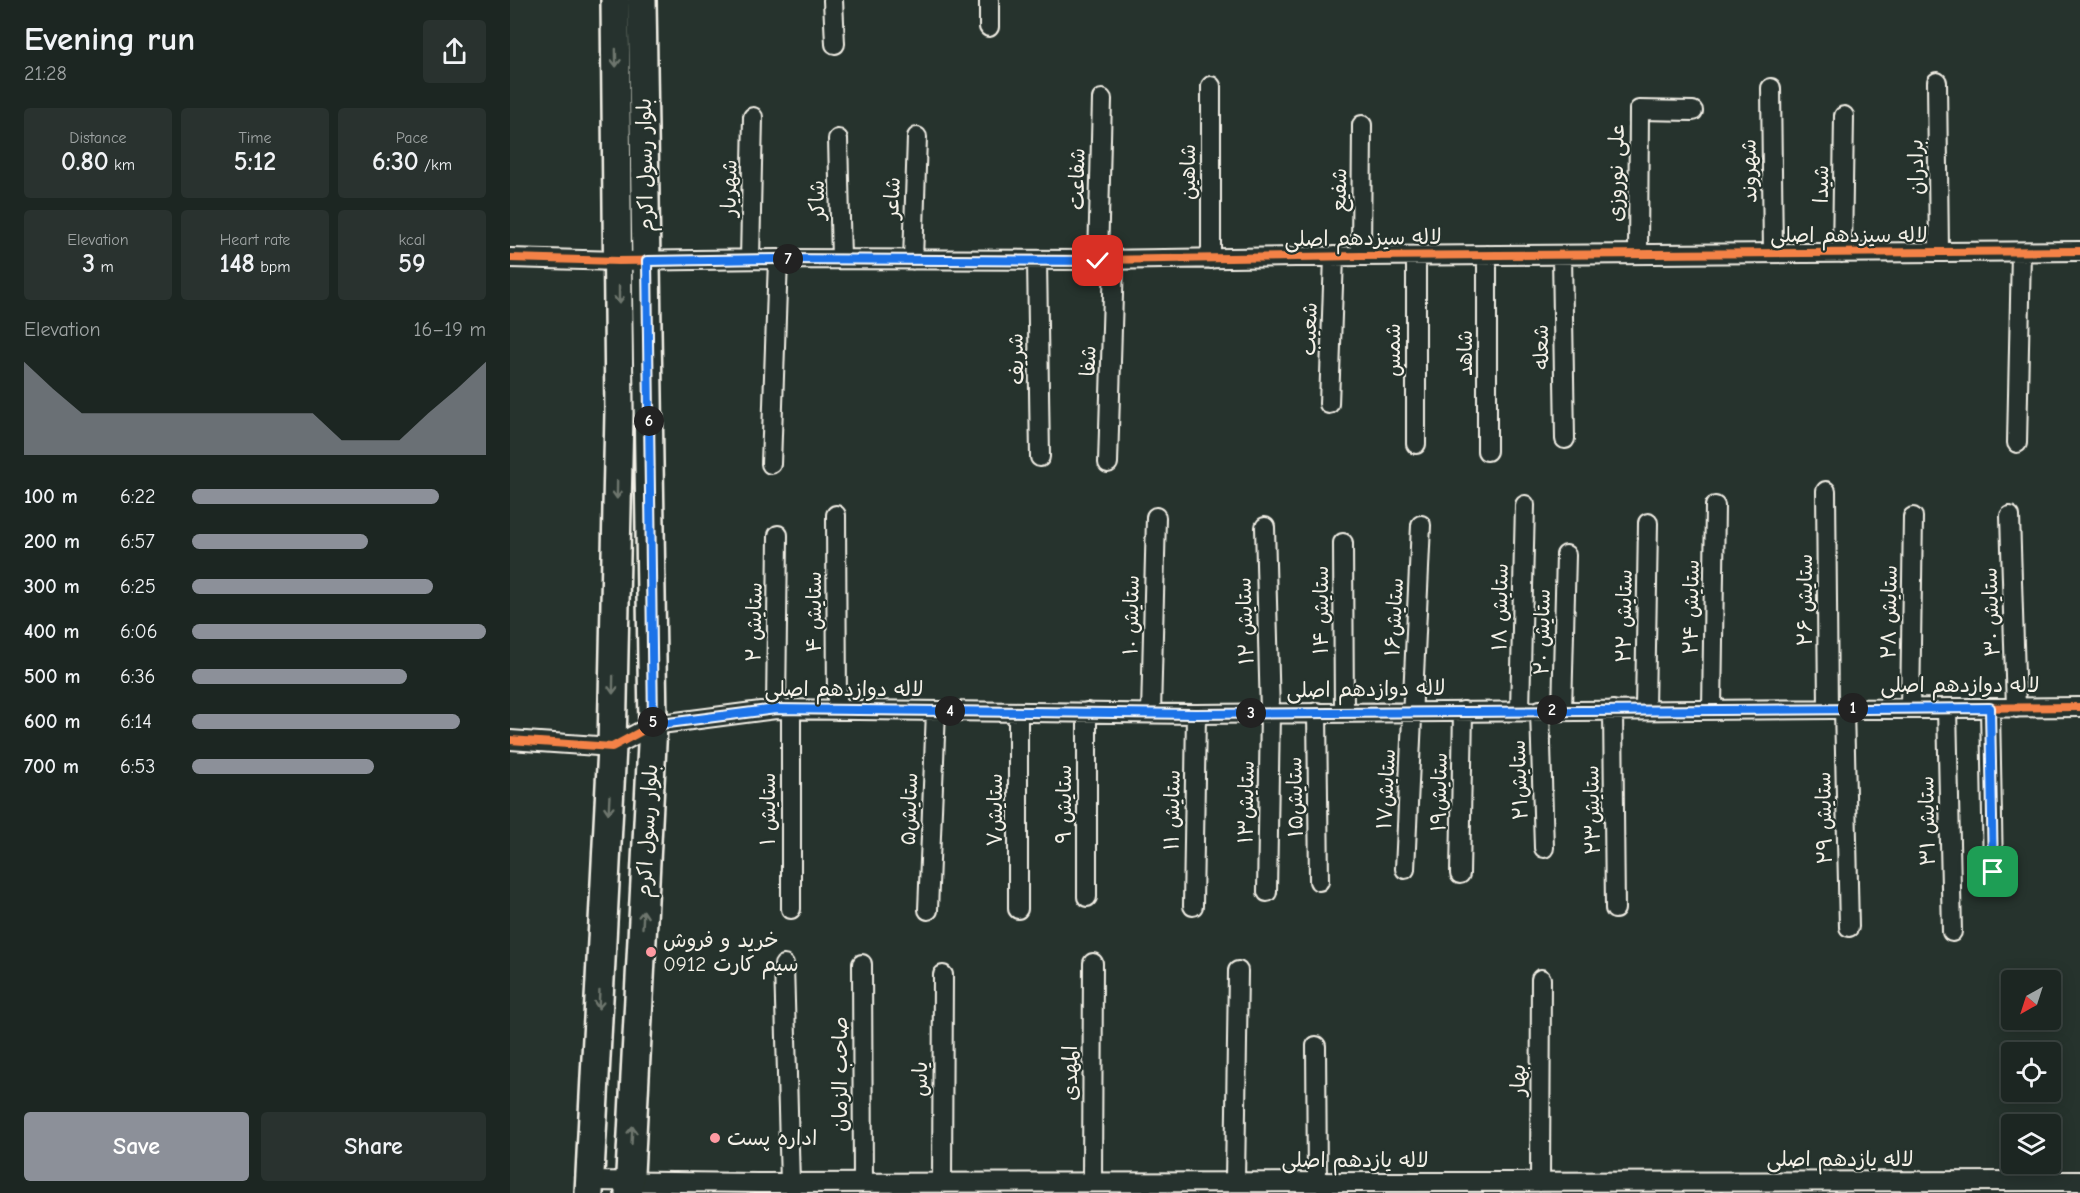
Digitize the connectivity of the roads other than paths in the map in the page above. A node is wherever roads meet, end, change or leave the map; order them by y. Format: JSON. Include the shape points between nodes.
{"nodes":[{"id":1,"x":615,"y":0,"type":"edge"},
{"id":2,"x":642,"y":0,"type":"edge"},
{"id":3,"x":833,"y":0,"type":"edge"},
{"id":4,"x":989,"y":0,"type":"edge"},
{"id":5,"x":989,"y":27,"type":"dead end"},
{"id":6,"x":836,"y":44,"type":"dead end"},
{"id":7,"x":1937,"y":82,"type":"dead end"},
{"id":8,"x":1211,"y":86,"type":"dead end"},
{"id":9,"x":1771,"y":88,"type":"dead end"},
{"id":10,"x":1102,"y":99,"type":"dead end"},
{"id":11,"x":1693,"y":111,"type":"dead end"},
{"id":12,"x":1844,"y":116,"type":"dead end"},
{"id":13,"x":753,"y":117,"type":"dead end"},
{"id":14,"x":1362,"y":125,"type":"dead end"},
{"id":15,"x":917,"y":137,"type":"dead end"},
{"id":16,"x":838,"y":139,"type":"dead end"},
{"id":17,"x":2080,"y":251,"type":"edge"},
{"id":18,"x":1939,"y":252,"type":"junction"},
{"id":19,"x":2021,"y":252,"type":"junction"},
{"id":20,"x":1773,"y":253,"type":"junction"},
{"id":21,"x":1842,"y":253,"type":"junction"},
{"id":22,"x":1638,"y":254,"type":"junction"},
{"id":23,"x":1487,"y":255,"type":"junction"},
{"id":24,"x":1562,"y":255,"type":"junction"},
{"id":25,"x":1334,"y":256,"type":"junction"},
{"id":26,"x":1361,"y":256,"type":"junction"},
{"id":27,"x":1416,"y":256,"type":"junction"},
{"id":28,"x":510,"y":258,"type":"edge"},
{"id":29,"x":750,"y":259,"type":"junction"},
{"id":30,"x":778,"y":259,"type":"junction"},
{"id":31,"x":841,"y":259,"type":"junction"},
{"id":32,"x":1211,"y":259,"type":"junction"},
{"id":33,"x":913,"y":260,"type":"junction"},
{"id":34,"x":1037,"y":260,"type":"junction"},
{"id":35,"x":1106,"y":260,"type":"junction"},
{"id":36,"x":619,"y":261,"type":"junction"},
{"id":37,"x":647,"y":261,"type":"junction"},
{"id":38,"x":1329,"y":404,"type":"dead end"},
{"id":39,"x":1565,"y":439,"type":"dead end"},
{"id":40,"x":2017,"y":443,"type":"dead end"},
{"id":41,"x":1416,"y":444,"type":"dead end"},
{"id":42,"x":1487,"y":451,"type":"dead end"},
{"id":43,"x":1040,"y":457,"type":"dead end"},
{"id":44,"x":1108,"y":463,"type":"dead end"},
{"id":45,"x":771,"y":464,"type":"dead end"},
{"id":46,"x":1826,"y":491,"type":"dead end"},
{"id":47,"x":1525,"y":505,"type":"dead end"},
{"id":48,"x":1715,"y":506,"type":"dead end"},
{"id":49,"x":836,"y":515,"type":"dead end"},
{"id":50,"x":2010,"y":516,"type":"dead end"},
{"id":51,"x":1156,"y":517,"type":"dead end"},
{"id":52,"x":1913,"y":517,"type":"dead end"},
{"id":53,"x":1648,"y":523,"type":"dead end"},
{"id":54,"x":1420,"y":525,"type":"dead end"},
{"id":55,"x":1265,"y":527,"type":"dead end"},
{"id":56,"x":778,"y":535,"type":"dead end"},
{"id":57,"x":1343,"y":543,"type":"dead end"},
{"id":58,"x":1566,"y":555,"type":"dead end"},
{"id":59,"x":2080,"y":707,"type":"edge"},
{"id":60,"x":1836,"y":708,"type":"junction"},
{"id":61,"x":1910,"y":708,"type":"junction"},
{"id":62,"x":1947,"y":708,"type":"junction"},
{"id":63,"x":1990,"y":708,"type":"junction"},
{"id":64,"x":2016,"y":708,"type":"junction"},
{"id":65,"x":783,"y":709,"type":"junction"},
{"id":66,"x":1645,"y":709,"type":"junction"},
{"id":67,"x":1712,"y":709,"type":"junction"},
{"id":68,"x":837,"y":710,"type":"junction"},
{"id":69,"x":1520,"y":710,"type":"junction"},
{"id":70,"x":1540,"y":710,"type":"junction"},
{"id":71,"x":1562,"y":710,"type":"junction"},
{"id":72,"x":1613,"y":710,"type":"junction"},
{"id":73,"x":936,"y":711,"type":"junction"},
{"id":74,"x":1463,"y":711,"type":"junction"},
{"id":75,"x":1018,"y":712,"type":"junction"},
{"id":76,"x":1087,"y":712,"type":"junction"},
{"id":77,"x":1317,"y":712,"type":"junction"},
{"id":78,"x":1344,"y":712,"type":"junction"},
{"id":79,"x":1412,"y":712,"type":"junction"},
{"id":80,"x":1151,"y":713,"type":"junction"},
{"id":81,"x":1270,"y":713,"type":"junction"},
{"id":82,"x":1196,"y":714,"type":"junction"},
{"id":83,"x":653,"y":725,"type":"junction"},
{"id":84,"x":510,"y":740,"type":"edge"},
{"id":85,"x":612,"y":747,"type":"junction"},
{"id":86,"x":1544,"y":848,"type":"dead end"},
{"id":87,"x":1405,"y":869,"type":"dead end"},
{"id":88,"x":1993,"y":872,"type":"dead end"},
{"id":89,"x":1460,"y":874,"type":"dead end"},
{"id":90,"x":1319,"y":880,"type":"dead end"},
{"id":91,"x":1267,"y":892,"type":"dead end"},
{"id":92,"x":1087,"y":897,"type":"dead end"},
{"id":93,"x":1193,"y":906,"type":"dead end"},
{"id":94,"x":790,"y":909,"type":"dead end"},
{"id":95,"x":1018,"y":909,"type":"dead end"},
{"id":96,"x":1615,"y":909,"type":"dead end"},
{"id":97,"x":928,"y":910,"type":"dead end"},
{"id":98,"x":1849,"y":927,"type":"dead end"},
{"id":99,"x":1952,"y":932,"type":"dead end"},
{"id":100,"x":1093,"y":963,"type":"dead end"},
{"id":101,"x":862,"y":964,"type":"dead end"},
{"id":102,"x":784,"y":965,"type":"dead end"},
{"id":103,"x":1238,"y":971,"type":"dead end"},
{"id":104,"x":943,"y":975,"type":"dead end"},
{"id":105,"x":1541,"y":980,"type":"dead end"},
{"id":106,"x":1316,"y":1046,"type":"dead end"},
{"id":107,"x":2080,"y":1181,"type":"edge"},
{"id":108,"x":1092,"y":1182,"type":"junction"},
{"id":109,"x":1235,"y":1182,"type":"junction"},
{"id":110,"x":1317,"y":1182,"type":"junction"},
{"id":111,"x":1540,"y":1182,"type":"junction"},
{"id":112,"x":790,"y":1183,"type":"junction"},
{"id":113,"x":863,"y":1183,"type":"junction"},
{"id":114,"x":942,"y":1183,"type":"junction"},
{"id":115,"x":590,"y":1187,"type":"edge"},
{"id":116,"x":1601,"y":1187,"type":"edge"},
{"id":117,"x":1665,"y":1187,"type":"edge"},
{"id":118,"x":1740,"y":1187,"type":"edge"},
{"id":119,"x":1835,"y":1187,"type":"edge"},
{"id":120,"x":1888,"y":1187,"type":"edge"},
{"id":121,"x":2047,"y":1187,"type":"edge"},
{"id":122,"x":629,"y":1188,"type":"edge"},
{"id":123,"x":757,"y":1188,"type":"edge"},
{"id":124,"x":914,"y":1188,"type":"edge"},
{"id":125,"x":1275,"y":1188,"type":"edge"},
{"id":126,"x":1362,"y":1188,"type":"edge"}],
"edges":[{"from":1,"to":36,"type":"main road","name":"بلوار رسول اکرم","one_way":true},
{"from":2,"to":37,"type":"main road","name":"بلوار رسول اکرم"},
{"from":3,"to":6,"type":"street"},
{"from":4,"to":5,"type":"street"},
{"from":7,"to":18,"type":"street","name":"برادران"},
{"from":8,"to":32,"type":"street","name":"شاهین"},
{"from":9,"to":20,"type":"street","name":"شهروند"},
{"from":10,"to":35,"type":"street","name":"شفاعت"},
{"from":11,"to":22,"type":"street","name":"علی نوروزی","via":[[1639,110]]},
{"from":12,"to":21,"type":"street","name":"شیدا"},
{"from":13,"to":29,"type":"street","name":"شهریار"},
{"from":14,"to":26,"type":"street","name":"شفیع"},
{"from":15,"to":33,"type":"street","name":"شاعر"},
{"from":16,"to":31,"type":"street","name":"شاکر"},
{"from":17,"to":19,"type":"street","name":"لاله سیزدهم اصلی"},
{"from":18,"to":19,"type":"street","name":"لاله سیزدهم اصلی"},
{"from":18,"to":21,"type":"street","name":"لاله سیزدهم اصلی"},
{"from":19,"to":40,"type":"street"},
{"from":20,"to":21,"type":"street","name":"لاله سیزدهم اصلی"},
{"from":20,"to":22,"type":"street","name":"لاله سیزدهم اصلی"},
{"from":22,"to":24,"type":"street","name":"لاله سیزدهم اصلی"},
{"from":23,"to":24,"type":"street","name":"لاله سیزدهم اصلی"},
{"from":23,"to":27,"type":"street","name":"لاله سیزدهم اصلی"},
{"from":23,"to":42,"type":"street","name":"شاهد"},
{"from":24,"to":39,"type":"street","name":"شعله"},
{"from":25,"to":26,"type":"street","name":"لاله سیزدهم اصلی"},
{"from":25,"to":32,"type":"street","name":"لاله سیزدهم اصلی"},
{"from":25,"to":38,"type":"street","name":"شعیب"},
{"from":26,"to":27,"type":"street","name":"لاله سیزدهم اصلی"},
{"from":27,"to":41,"type":"street","name":"شمس"},
{"from":28,"to":36,"type":"street","name":"لاله سیزدهم اصلی"},
{"from":29,"to":30,"type":"street","name":"لاله سیزدهم اصلی"},
{"from":29,"to":37,"type":"street","name":"لاله سیزدهم اصلی"},
{"from":30,"to":31,"type":"street","name":"لاله سیزدهم اصلی"},
{"from":30,"to":45,"type":"street"},
{"from":31,"to":33,"type":"street","name":"لاله سیزدهم اصلی"},
{"from":32,"to":35,"type":"street","name":"لاله سیزدهم اصلی"},
{"from":33,"to":34,"type":"street","name":"لاله سیزدهم اصلی"},
{"from":34,"to":35,"type":"street","name":"لاله سیزدهم اصلی"},
{"from":34,"to":43,"type":"street","name":"شریف"},
{"from":35,"to":44,"type":"street","name":"شفا"},
{"from":36,"to":37,"type":"street","name":"لاله سیزدهم اصلی"},
{"from":36,"to":85,"type":"main road","name":"بلوار رسول اکرم","one_way":true},
{"from":37,"to":83,"type":"main road","name":"بلوار رسول اکرم"},
{"from":46,"to":60,"type":"street","name":"ستایش ۲۶"},
{"from":47,"to":69,"type":"street","name":"ستایش ۱۸"},
{"from":48,"to":67,"type":"street","name":"ستایش ۲۴"},
{"from":49,"to":68,"type":"street","name":"ستایش ۴"},
{"from":50,"to":64,"type":"street","name":"ستایش ۳۰"},
{"from":51,"to":80,"type":"street","name":"ستایش ۱۰"},
{"from":52,"to":61,"type":"street","name":"ستایش ۲۸"},
{"from":53,"to":66,"type":"street","name":"ستایش ۲۲"},
{"from":54,"to":79,"type":"street","name":"ستایش۱۶"},
{"from":55,"to":81,"type":"street","name":"ستایش ۱۲"},
{"from":56,"to":65,"type":"street","name":"ستایش ۲"},
{"from":57,"to":78,"type":"street","name":"ستایش ۱۴"},
{"from":58,"to":71,"type":"street","name":"ستایش ۲۰"},
{"from":59,"to":64,"type":"street","name":"لاله دوازدهم اصلی"},
{"from":60,"to":61,"type":"street","name":"لاله دوازدهم اصلی"},
{"from":60,"to":67,"type":"street","name":"لاله دوازدهم اصلی"},
{"from":60,"to":98,"type":"street","name":"ستایش ۲۹"},
{"from":61,"to":62,"type":"street","name":"لاله دوازدهم اصلی"},
{"from":62,"to":63,"type":"street","name":"لاله دوازدهم اصلی"},
{"from":62,"to":99,"type":"street","name":"ستایش ۳۱"},
{"from":63,"to":64,"type":"street","name":"لاله دوازدهم اصلی"},
{"from":63,"to":88,"type":"street"},
{"from":65,"to":68,"type":"street","name":"لاله دوازدهم اصلی"},
{"from":65,"to":83,"type":"street","name":"لاله دوازدهم اصلی"},
{"from":65,"to":94,"type":"street","name":"ستایش ۱"},
{"from":66,"to":67,"type":"street","name":"لاله دوازدهم اصلی"},
{"from":66,"to":72,"type":"street","name":"لاله دوازدهم اصلی"},
{"from":68,"to":73,"type":"street","name":"لاله دوازدهم اصلی"},
{"from":69,"to":70,"type":"street","name":"لاله دوازدهم اصلی"},
{"from":69,"to":74,"type":"street","name":"لاله دوازدهم اصلی"},
{"from":70,"to":71,"type":"street","name":"لاله دوازدهم اصلی"},
{"from":70,"to":86,"type":"street","name":"ستایش۲۱"},
{"from":71,"to":72,"type":"street","name":"لاله دوازدهم اصلی"},
{"from":72,"to":96,"type":"street","name":"ستایش۲۳"},
{"from":73,"to":75,"type":"street","name":"لاله دوازدهم اصلی"},
{"from":73,"to":97,"type":"street","name":"ستایش۵"},
{"from":74,"to":79,"type":"street","name":"لاله دوازدهم اصلی"},
{"from":74,"to":89,"type":"street","name":"ستایش۱۹"},
{"from":75,"to":76,"type":"street","name":"لاله دوازدهم اصلی"},
{"from":75,"to":95,"type":"street","name":"ستایش۷"},
{"from":76,"to":80,"type":"street","name":"لاله دوازدهم اصلی"},
{"from":76,"to":92,"type":"street","name":"ستایش ۹"},
{"from":77,"to":78,"type":"street","name":"لاله دوازدهم اصلی"},
{"from":77,"to":81,"type":"street","name":"لاله دوازدهم اصلی"},
{"from":77,"to":90,"type":"street","name":"ستایش۱۵"},
{"from":78,"to":79,"type":"street","name":"لاله دوازدهم اصلی"},
{"from":79,"to":87,"type":"street","name":"ستایش۱۷"},
{"from":80,"to":82,"type":"street","name":"لاله دوازدهم اصلی"},
{"from":81,"to":82,"type":"street","name":"لاله دوازدهم اصلی"},
{"from":81,"to":91,"type":"street","name":"ستایش۱۳"},
{"from":82,"to":93,"type":"street","name":"ستایش ۱۱"},
{"from":83,"to":85,"type":"street"},
{"from":122,"to":83,"type":"main road","name":"بلوار رسول اکرم","one_way":true},
{"from":84,"to":85,"type":"street"},
{"from":85,"to":115,"type":"main road","name":"بلوار رسول اکرم","one_way":true},
{"from":100,"to":108,"type":"street","name":"المهدی"},
{"from":101,"to":113,"type":"street","name":"صاحب الزمان"},
{"from":102,"to":112,"type":"street"},
{"from":103,"to":109,"type":"street"},
{"from":104,"to":114,"type":"street","name":"یاس"},
{"from":105,"to":111,"type":"street","name":"بهار"},
{"from":106,"to":110,"type":"street"},
{"from":107,"to":121,"type":"street","name":"لاله یازدهم اصلی"},
{"from":108,"to":109,"type":"street","name":"لاله یازدهم اصلی"},
{"from":108,"to":114,"type":"street","name":"لاله یازدهم اصلی"},
{"from":109,"to":125,"type":"street","name":"لاله یازدهم اصلی"},
{"from":110,"to":125,"type":"street","name":"لاله یازدهم اصلی"},
{"from":110,"to":126,"type":"street","name":"لاله یازدهم اصلی"},
{"from":111,"to":116,"type":"street","name":"لاله یازدهم اصلی"},
{"from":111,"to":126,"type":"street","name":"لاله یازدهم اصلی"},
{"from":112,"to":113,"type":"street","name":"لاله یازدهم اصلی"},
{"from":112,"to":123,"type":"street","name":"لاله یازدهم اصلی"},
{"from":113,"to":124,"type":"street","name":"لاله یازدهم اصلی"},
{"from":114,"to":124,"type":"street","name":"لاله یازدهم اصلی"},
{"from":115,"to":122,"type":"street","name":"لاله یازدهم اصلی"},
{"from":116,"to":117,"type":"street","name":"لاله یازدهم اصلی"},
{"from":117,"to":118,"type":"street","name":"لاله یازدهم اصلی"},
{"from":118,"to":119,"type":"street","name":"لاله یازدهم اصلی"},
{"from":119,"to":120,"type":"street","name":"لاله یازدهم اصلی"},
{"from":120,"to":121,"type":"street","name":"لاله یازدهم اصلی"},
{"from":122,"to":123,"type":"street","name":"لاله یازدهم اصلی"}]}
